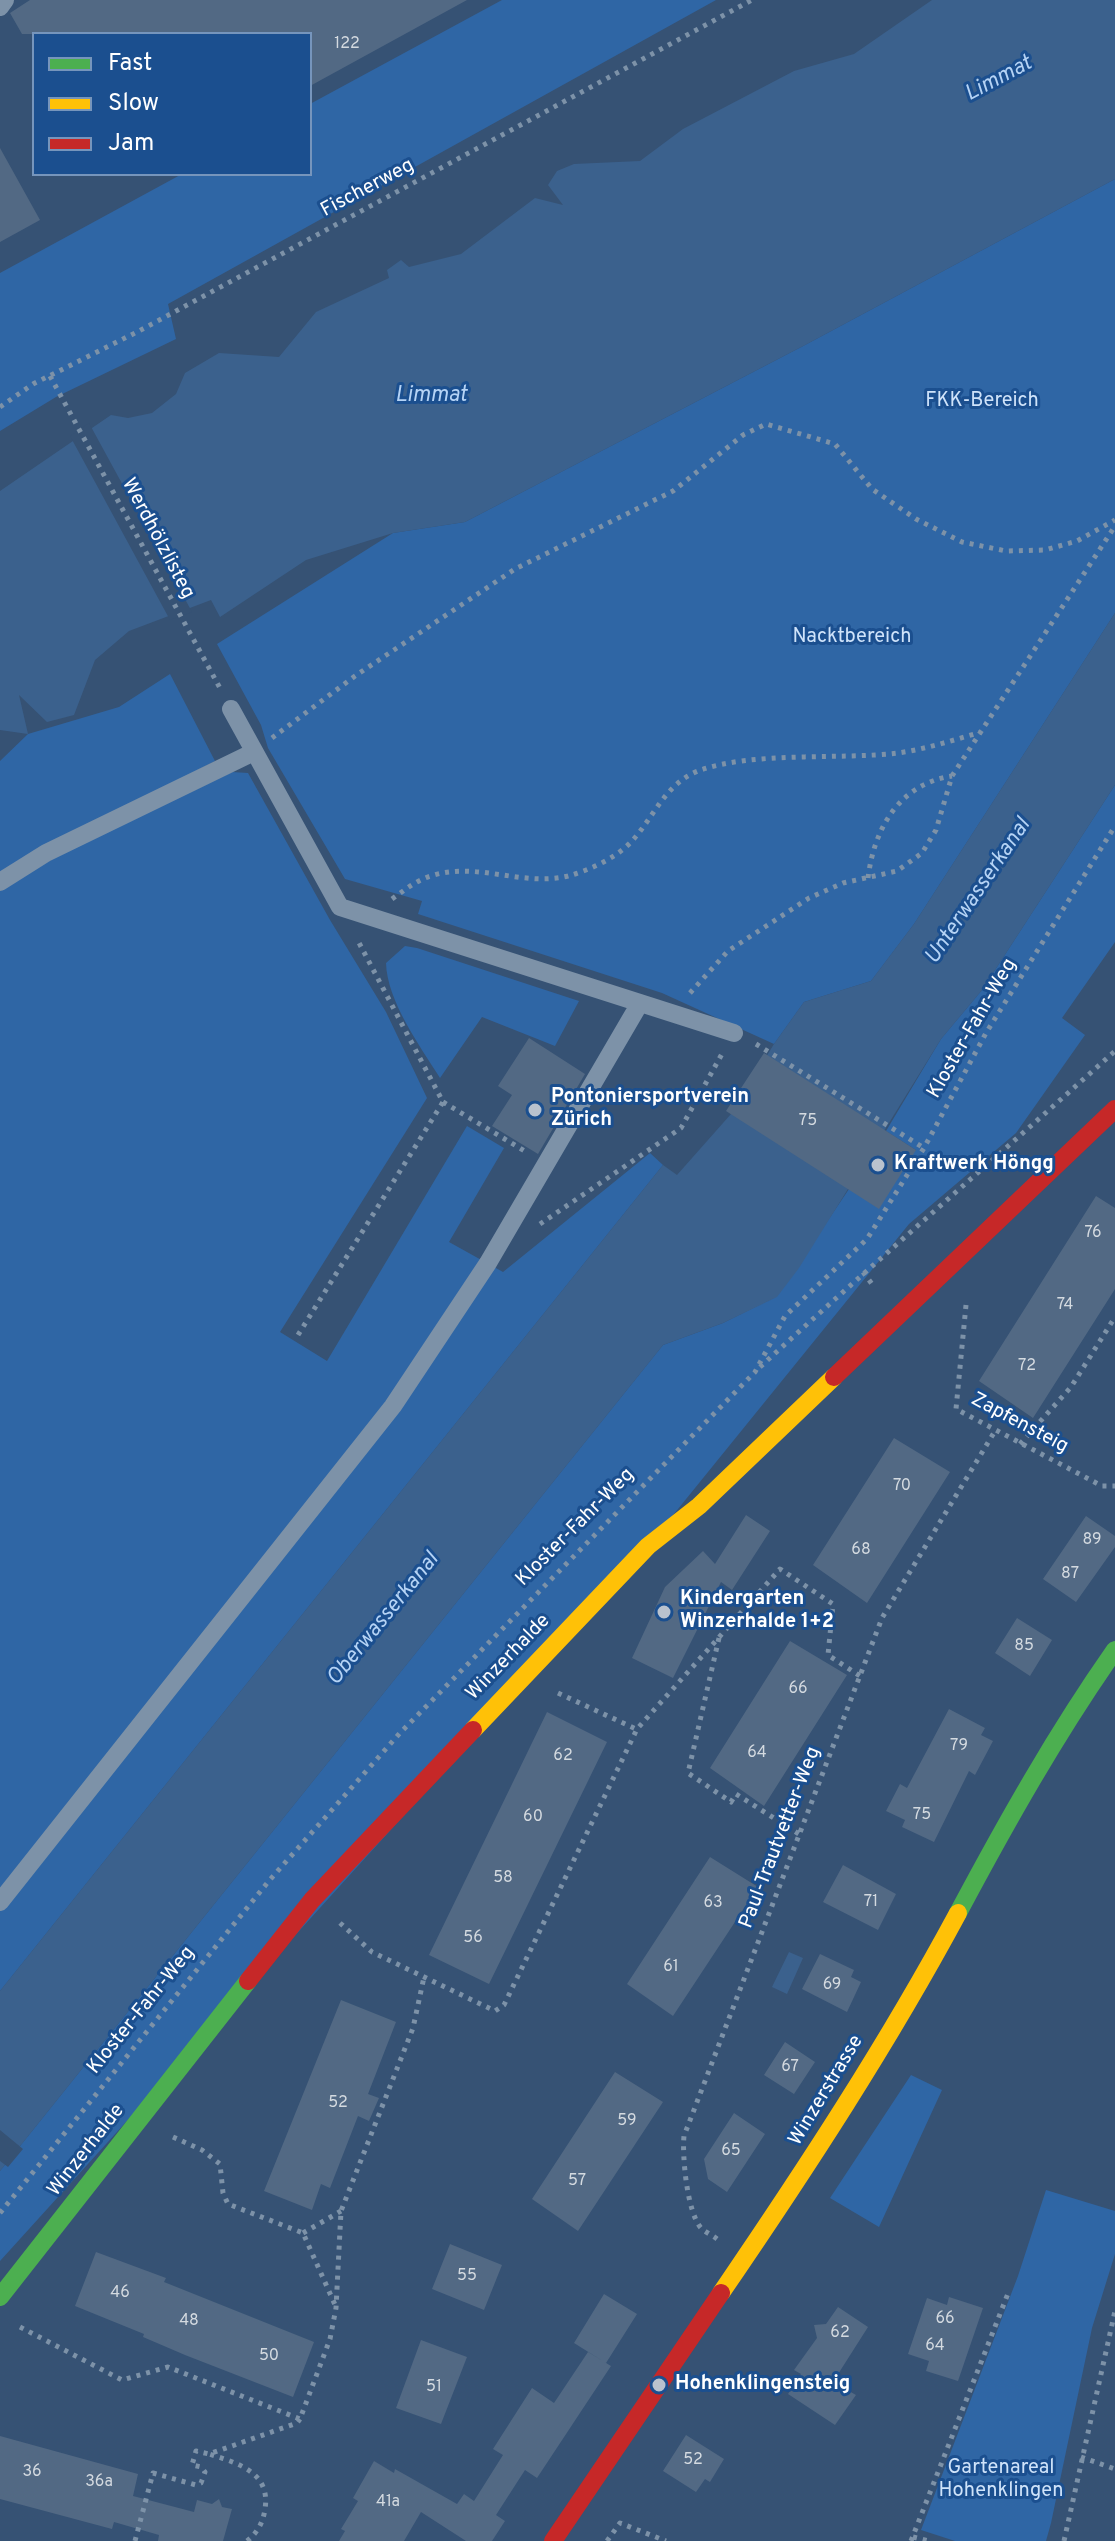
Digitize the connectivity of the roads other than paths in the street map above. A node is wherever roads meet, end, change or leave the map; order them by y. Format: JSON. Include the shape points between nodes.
{"nodes":[{"id":1,"x":5,"y":0,"type":"edge"},
{"id":2,"x":0,"y":7,"type":"edge"},
{"id":3,"x":231,"y":709,"type":"road end"},
{"id":4,"x":254,"y":752,"type":"junction"},
{"id":5,"x":0,"y":882,"type":"edge"},
{"id":6,"x":640,"y":1003,"type":"junction"},
{"id":7,"x":734,"y":1033,"type":"road end"},
{"id":8,"x":1115,"y":1109,"type":"edge"},
{"id":9,"x":1115,"y":1650,"type":"edge"},
{"id":10,"x":0,"y":1902,"type":"edge"},
{"id":11,"x":0,"y":2297,"type":"edge"},
{"id":12,"x":553,"y":2541,"type":"edge"}],
"edges":[{"from":1,"to":2,"type":"lane"},
{"from":3,"to":4,"type":"lane"},
{"from":4,"to":5,"type":"lane","via":[[46,853]]},
{"from":4,"to":6,"type":"lane","via":[[340,907]]},
{"from":6,"to":7,"type":"lane"},
{"from":6,"to":10,"type":"lane","via":[[488,1263],[393,1406]]},
{"from":8,"to":11,"type":"street","name":"Winzerhalde","via":[[699,1506],[648,1546],[522,1676],[312,1900]]},
{"from":9,"to":12,"type":"street","name":"Winzerstrasse","via":[[1077,1704],[930,1965],[800,2178]]}]}
